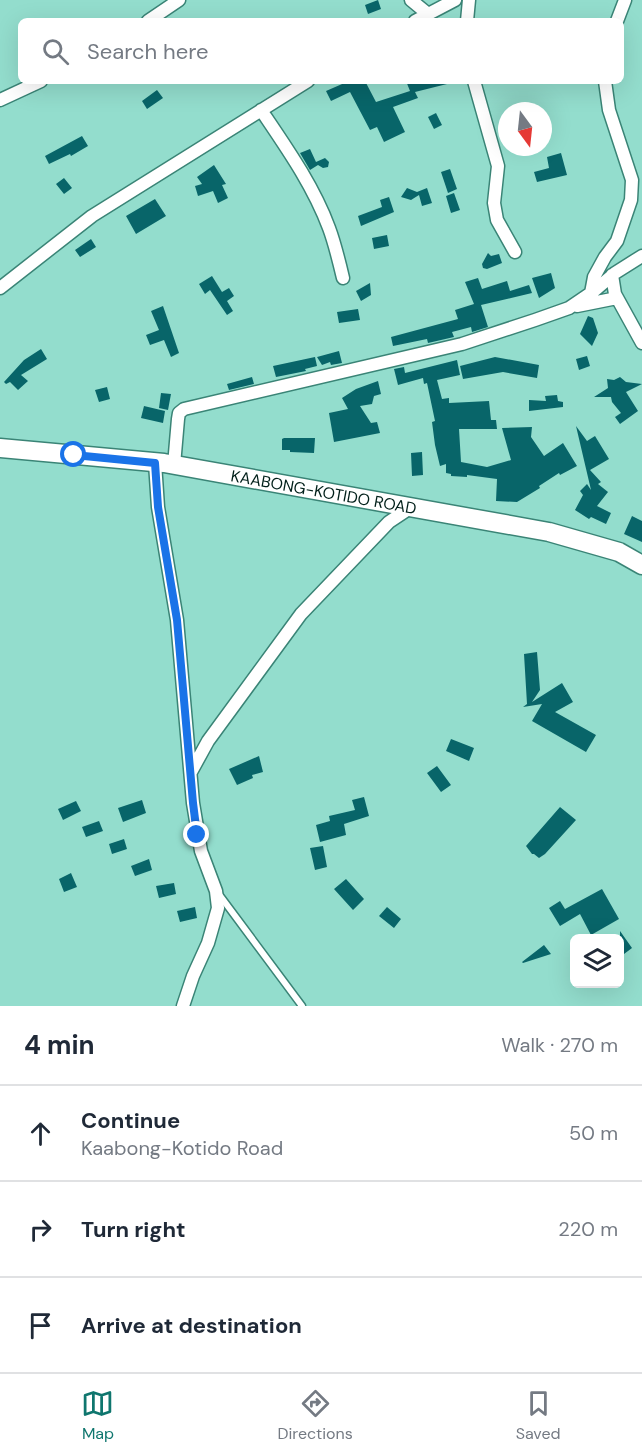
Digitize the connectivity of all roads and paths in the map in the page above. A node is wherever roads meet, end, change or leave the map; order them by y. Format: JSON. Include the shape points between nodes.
{"nodes":[{"id":1,"x":179,"y":0,"type":"edge"},
{"id":2,"x":411,"y":0,"type":"edge"},
{"id":3,"x":455,"y":0,"type":"edge"},
{"id":4,"x":469,"y":0,"type":"edge"},
{"id":5,"x":626,"y":0,"type":"edge"},
{"id":6,"x":428,"y":14,"type":"junction"},
{"id":7,"x":152,"y":18,"type":"edge"},
{"id":8,"x":421,"y":18,"type":"edge"},
{"id":9,"x":467,"y":18,"type":"edge"},
{"id":10,"x":617,"y":18,"type":"edge"},
{"id":11,"x":35,"y":84,"type":"edge"},
{"id":12,"x":303,"y":84,"type":"edge"},
{"id":13,"x":475,"y":84,"type":"edge"},
{"id":14,"x":605,"y":84,"type":"edge"},
{"id":15,"x":0,"y":100,"type":"edge"},
{"id":16,"x":261,"y":110,"type":"junction"},
{"id":17,"x":515,"y":252,"type":"dead end"},
{"id":18,"x":642,"y":256,"type":"edge"},
{"id":19,"x":612,"y":275,"type":"junction"},
{"id":20,"x":343,"y":278,"type":"dead end"},
{"id":21,"x":0,"y":288,"type":"edge"},
{"id":22,"x":591,"y":293,"type":"junction"},
{"id":23,"x":617,"y":298,"type":"junction"},
{"id":24,"x":569,"y":308,"type":"junction"},
{"id":25,"x":642,"y":343,"type":"edge"},
{"id":26,"x":0,"y":448,"type":"edge"},
{"id":27,"x":155,"y":463,"type":"junction"},
{"id":28,"x":174,"y":465,"type":"junction"},
{"id":29,"x":410,"y":508,"type":"junction"},
{"id":30,"x":642,"y":565,"type":"edge"},
{"id":31,"x":191,"y":773,"type":"junction"},
{"id":32,"x":216,"y":891,"type":"junction"},
{"id":33,"x":183,"y":1006,"type":"edge"},
{"id":34,"x":302,"y":1006,"type":"edge"}],
"edges":[{"from":1,"to":7,"type":"street"},
{"from":2,"to":6,"type":"street"},
{"from":3,"to":6,"type":"street"},
{"from":4,"to":9,"type":"street"},
{"from":5,"to":10,"type":"street"},
{"from":6,"to":8,"type":"street"},
{"from":11,"to":15,"type":"street"},
{"from":12,"to":16,"type":"street"},
{"from":13,"to":17,"type":"street","via":[[498,166],[494,203],[497,219]]},
{"from":14,"to":22,"type":"street","via":[[609,111],[632,180],[631,200],[617,241],[594,277]]},
{"from":16,"to":20,"type":"street","via":[[316,199]]},
{"from":16,"to":21,"type":"street","via":[[92,216]]},
{"from":18,"to":19,"type":"street"},
{"from":19,"to":22,"type":"street"},
{"from":19,"to":23,"type":"street"},
{"from":22,"to":24,"type":"street"},
{"from":23,"to":24,"type":"street"},
{"from":23,"to":25,"type":"street"},
{"from":24,"to":28,"type":"street","via":[[462,344],[184,409],[179,413]]},
{"from":26,"to":27,"type":"main road","name":"KAABONG-KOTIDO ROAD"},
{"from":27,"to":28,"type":"main road","name":"KAABONG-KOTIDO ROAD"},
{"from":27,"to":31,"type":"street","via":[[158,507],[177,620]]},
{"from":28,"to":29,"type":"main road","name":"KAABONG-KOTIDO ROAD"},
{"from":29,"to":30,"type":"main road","name":"KAABONG-KOTIDO ROAD","via":[[549,532],[619,552]]},
{"from":29,"to":31,"type":"street","via":[[389,522],[301,614],[208,741]]},
{"from":31,"to":32,"type":"street","via":[[201,851]]},
{"from":32,"to":33,"type":"street","via":[[214,926]]},
{"from":32,"to":34,"type":"lane"}]}
